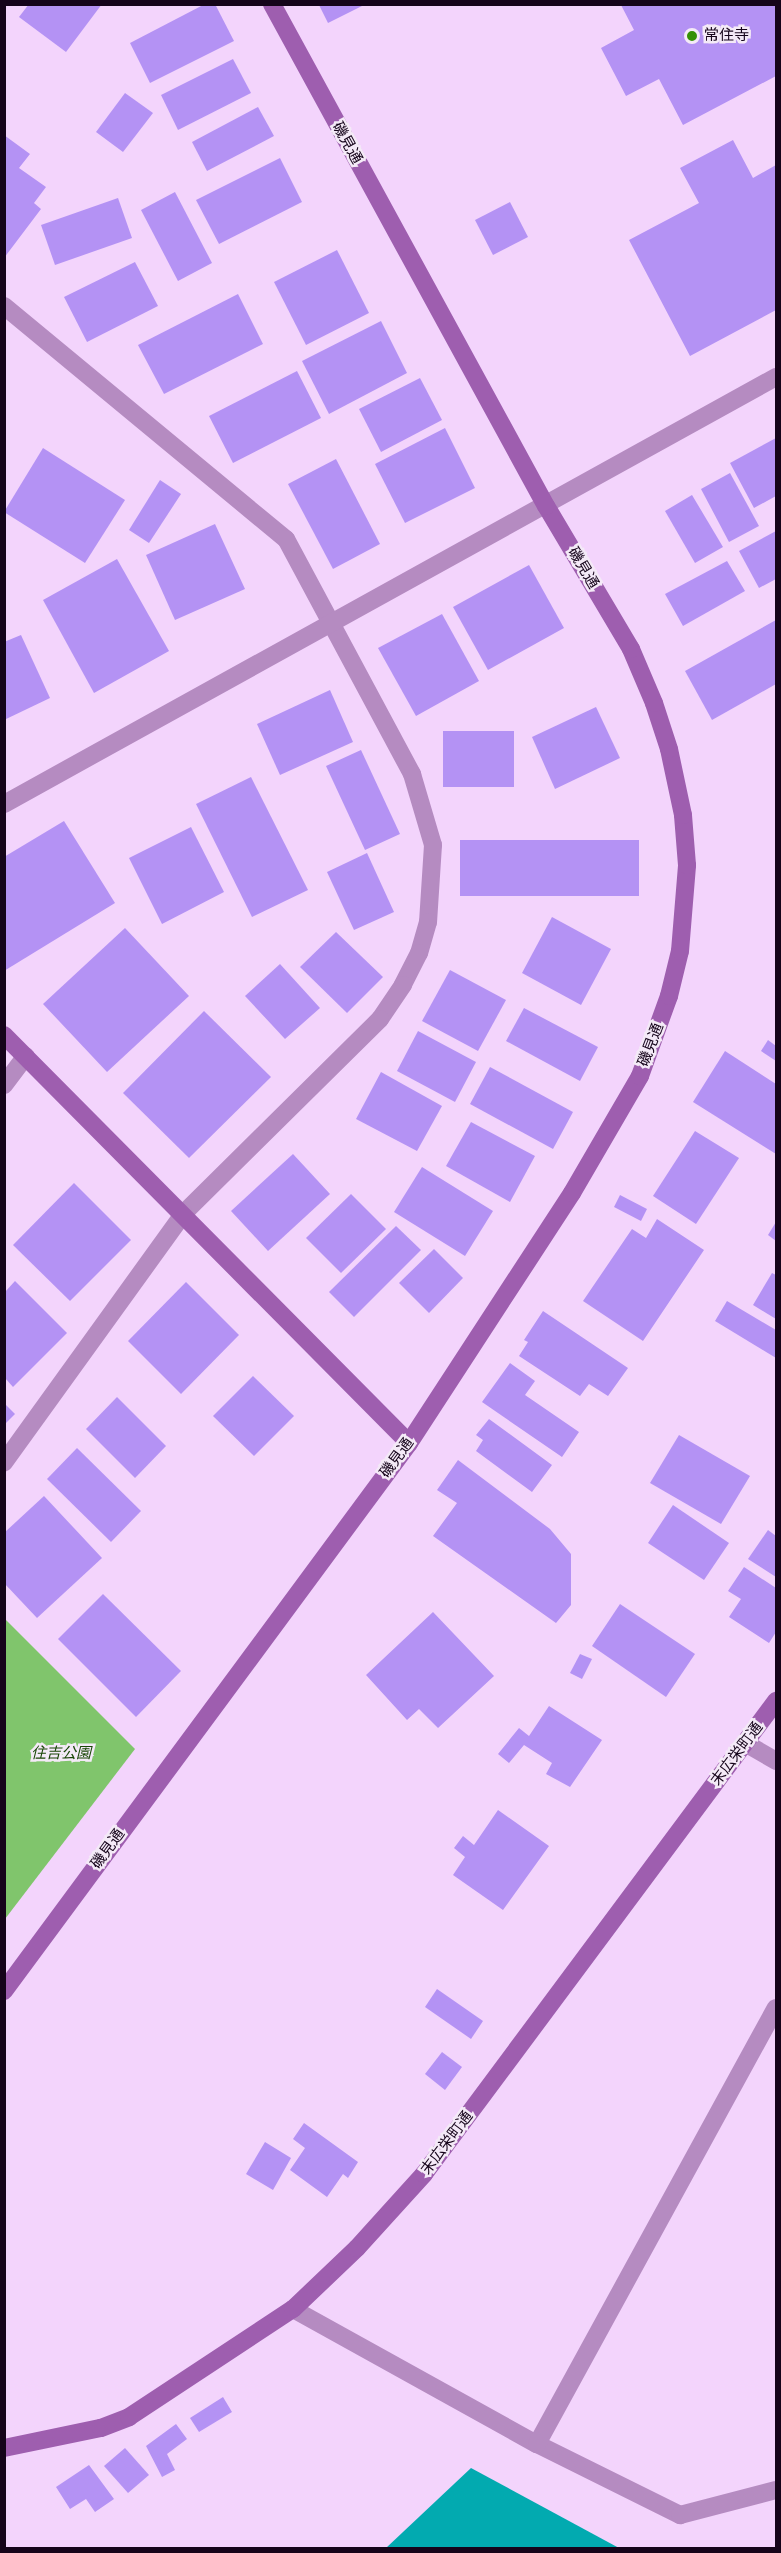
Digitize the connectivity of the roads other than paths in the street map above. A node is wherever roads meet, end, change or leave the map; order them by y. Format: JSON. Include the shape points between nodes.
{"nodes":[{"id":1,"x":272,"y":4,"type":"edge"},
{"id":2,"x":4,"y":306,"type":"edge"},
{"id":3,"x":777,"y":377,"type":"edge"},
{"id":4,"x":546,"y":506,"type":"junction"},
{"id":5,"x":333,"y":623,"type":"junction"},
{"id":6,"x":4,"y":804,"type":"edge"},
{"id":7,"x":4,"y":1035,"type":"edge"},
{"id":8,"x":26,"y":1056,"type":"junction"},
{"id":9,"x":4,"y":1085,"type":"edge"},
{"id":10,"x":184,"y":1213,"type":"junction"},
{"id":11,"x":409,"y":1443,"type":"junction"},
{"id":12,"x":4,"y":1463,"type":"edge"},
{"id":13,"x":777,"y":1701,"type":"edge"},
{"id":14,"x":745,"y":1743,"type":"junction"},
{"id":15,"x":777,"y":1761,"type":"edge"},
{"id":16,"x":4,"y":1991,"type":"edge"},
{"id":17,"x":777,"y":2008,"type":"edge"},
{"id":18,"x":293,"y":2308,"type":"junction"},
{"id":19,"x":537,"y":2444,"type":"junction"},
{"id":20,"x":4,"y":2448,"type":"edge"},
{"id":21,"x":777,"y":2490,"type":"edge"}],
"edges":[{"from":1,"to":4,"type":"street","name":"磯見通"},
{"from":2,"to":5,"type":"street","via":[[286,539]]},
{"from":3,"to":4,"type":"street"},
{"from":4,"to":5,"type":"street"},
{"from":4,"to":11,"type":"street","name":"磯見通","via":[[631,649],[669,749],[683,815],[687,865],[680,951],[656,1037],[612,1128]]},
{"from":5,"to":6,"type":"street"},
{"from":5,"to":10,"type":"street","via":[[412,774],[427,817],[433,845],[428,922],[409,975],[380,1019]]},
{"from":7,"to":8,"type":"street"},
{"from":8,"to":9,"type":"street"},
{"from":8,"to":10,"type":"street"},
{"from":10,"to":11,"type":"street"},
{"from":10,"to":12,"type":"street"},
{"from":11,"to":16,"type":"street","name":"磯見通"},
{"from":13,"to":14,"type":"street","name":"末広栄町通"},
{"from":14,"to":15,"type":"street"},
{"from":14,"to":18,"type":"street","name":"末広栄町通","via":[[424,2174],[357,2248]]},
{"from":17,"to":19,"type":"street"},
{"from":18,"to":19,"type":"street"},
{"from":18,"to":20,"type":"street","name":"末広栄町通","via":[[129,2417],[101,2428]]},
{"from":19,"to":21,"type":"street","via":[[680,2515]]}]}
